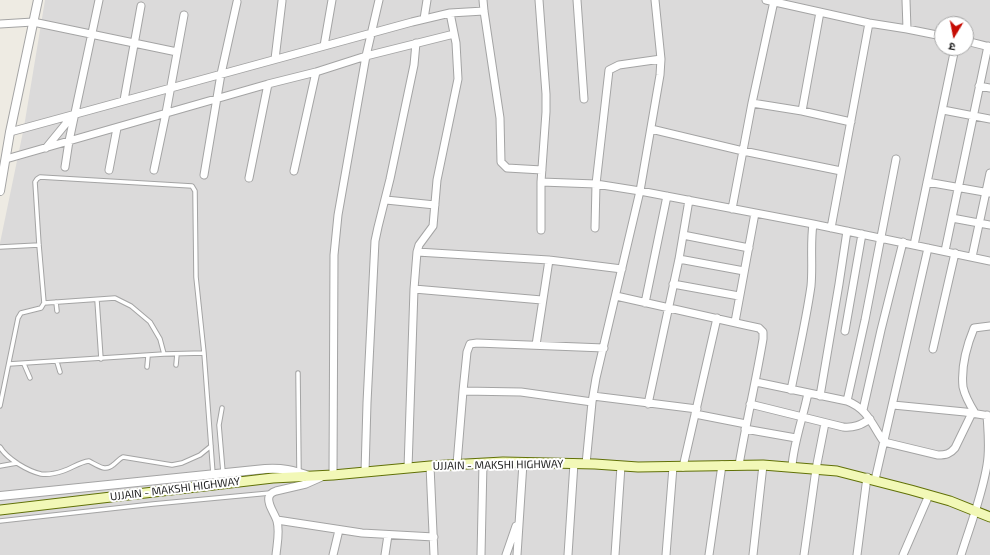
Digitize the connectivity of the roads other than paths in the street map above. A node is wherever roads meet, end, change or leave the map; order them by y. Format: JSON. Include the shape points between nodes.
{"nodes":[{"id":1,"x":38,"y":0,"type":"edge"},
{"id":2,"x":99,"y":0,"type":"edge"},
{"id":3,"x":332,"y":0,"type":"edge"},
{"id":4,"x":380,"y":0,"type":"edge"},
{"id":5,"x":427,"y":0,"type":"edge"},
{"id":6,"x":483,"y":0,"type":"edge"},
{"id":7,"x":539,"y":0,"type":"edge"},
{"id":8,"x":578,"y":0,"type":"edge"},
{"id":9,"x":906,"y":0,"type":"edge"},
{"id":10,"x":282,"y":1,"type":"dead end"},
{"id":11,"x":658,"y":1,"type":"edge"},
{"id":12,"x":770,"y":1,"type":"edge"},
{"id":13,"x":237,"y":2,"type":"dead end"},
{"id":14,"x":141,"y":6,"type":"dead end"},
{"id":15,"x":484,"y":10,"type":"junction"},
{"id":16,"x":820,"y":12,"type":"junction"},
{"id":17,"x":450,"y":13,"type":"junction"},
{"id":18,"x":184,"y":14,"type":"dead end"},
{"id":19,"x":424,"y":19,"type":"junction"},
{"id":20,"x":33,"y":22,"type":"junction"},
{"id":21,"x":869,"y":23,"type":"junction"},
{"id":22,"x":0,"y":24,"type":"edge"},
{"id":23,"x":908,"y":29,"type":"junction"},
{"id":24,"x":91,"y":33,"type":"junction"},
{"id":25,"x":371,"y":33,"type":"junction"},
{"id":26,"x":454,"y":34,"type":"junction"},
{"id":27,"x":934,"y":34,"type":"edge"},
{"id":28,"x":134,"y":42,"type":"junction"},
{"id":29,"x":416,"y":43,"type":"junction"},
{"id":30,"x":974,"y":43,"type":"edge"},
{"id":31,"x":324,"y":46,"type":"junction"},
{"id":32,"x":989,"y":46,"type":"edge"},
{"id":33,"x":177,"y":52,"type":"junction"},
{"id":34,"x":366,"y":56,"type":"junction"},
{"id":35,"x":954,"y":56,"type":"edge"},
{"id":36,"x":275,"y":59,"type":"junction"},
{"id":37,"x":661,"y":59,"type":"junction"},
{"id":38,"x":316,"y":72,"type":"junction"},
{"id":39,"x":221,"y":74,"type":"junction"},
{"id":40,"x":268,"y":84,"type":"junction"},
{"id":41,"x":979,"y":86,"type":"junction"},
{"id":42,"x":170,"y":88,"type":"junction"},
{"id":43,"x":990,"y":88,"type":"edge"},
{"id":44,"x":217,"y":99,"type":"junction"},
{"id":45,"x":584,"y":99,"type":"dead end"},
{"id":46,"x":124,"y":100,"type":"junction"},
{"id":47,"x":752,"y":103,"type":"junction"},
{"id":48,"x":943,"y":110,"type":"junction"},
{"id":49,"x":802,"y":112,"type":"junction"},
{"id":50,"x":75,"y":113,"type":"junction"},
{"id":51,"x":166,"y":114,"type":"junction"},
{"id":52,"x":974,"y":116,"type":"junction"},
{"id":53,"x":990,"y":118,"type":"edge"},
{"id":54,"x":851,"y":122,"type":"junction"},
{"id":55,"x":117,"y":128,"type":"junction"},
{"id":56,"x":651,"y":130,"type":"junction"},
{"id":57,"x":10,"y":132,"type":"junction"},
{"id":58,"x":69,"y":141,"type":"junction"},
{"id":59,"x":46,"y":148,"type":"junction"},
{"id":60,"x":4,"y":151,"type":"edge"},
{"id":61,"x":743,"y":151,"type":"junction"},
{"id":62,"x":6,"y":159,"type":"junction"},
{"id":63,"x":896,"y":159,"type":"dead end"},
{"id":64,"x":65,"y":167,"type":"dead end"},
{"id":65,"x":109,"y":170,"type":"dead end"},
{"id":66,"x":154,"y":170,"type":"dead end"},
{"id":67,"x":542,"y":170,"type":"junction"},
{"id":68,"x":294,"y":171,"type":"dead end"},
{"id":69,"x":841,"y":171,"type":"junction"},
{"id":70,"x":990,"y":174,"type":"edge"},
{"id":71,"x":204,"y":175,"type":"dead end"},
{"id":72,"x":248,"y":178,"type":"dead end"},
{"id":73,"x":541,"y":182,"type":"junction"},
{"id":74,"x":927,"y":182,"type":"junction"},
{"id":75,"x":596,"y":184,"type":"junction"},
{"id":76,"x":958,"y":188,"type":"junction"},
{"id":77,"x":0,"y":191,"type":"edge"},
{"id":78,"x":640,"y":191,"type":"junction"},
{"id":79,"x":988,"y":193,"type":"edge"},
{"id":80,"x":667,"y":196,"type":"junction"},
{"id":81,"x":386,"y":200,"type":"junction"},
{"id":82,"x":690,"y":200,"type":"junction"},
{"id":83,"x":435,"y":205,"type":"junction"},
{"id":84,"x":732,"y":209,"type":"junction"},
{"id":85,"x":755,"y":213,"type":"junction"},
{"id":86,"x":952,"y":218,"type":"junction"},
{"id":87,"x":979,"y":223,"type":"junction"},
{"id":88,"x":813,"y":224,"type":"junction"},
{"id":89,"x":990,"y":226,"type":"edge"},
{"id":90,"x":595,"y":228,"type":"dead end"},
{"id":91,"x":832,"y":228,"type":"junction"},
{"id":92,"x":541,"y":230,"type":"dead end"},
{"id":93,"x":847,"y":231,"type":"junction"},
{"id":94,"x":862,"y":234,"type":"junction"},
{"id":95,"x":683,"y":235,"type":"junction"},
{"id":96,"x":881,"y":238,"type":"junction"},
{"id":97,"x":903,"y":242,"type":"junction"},
{"id":98,"x":39,"y":245,"type":"junction"},
{"id":99,"x":914,"y":245,"type":"junction"},
{"id":100,"x":0,"y":247,"type":"edge"},
{"id":101,"x":749,"y":248,"type":"junction"},
{"id":102,"x":928,"y":248,"type":"junction"},
{"id":103,"x":945,"y":251,"type":"junction"},
{"id":104,"x":417,"y":252,"type":"junction"},
{"id":105,"x":955,"y":253,"type":"junction"},
{"id":106,"x":972,"y":257,"type":"junction"},
{"id":107,"x":678,"y":259,"type":"junction"},
{"id":108,"x":549,"y":260,"type":"junction"},
{"id":109,"x":990,"y":261,"type":"edge"},
{"id":110,"x":622,"y":269,"type":"junction"},
{"id":111,"x":744,"y":271,"type":"junction"},
{"id":112,"x":673,"y":284,"type":"junction"},
{"id":113,"x":414,"y":290,"type":"junction"},
{"id":114,"x":616,"y":296,"type":"junction"},
{"id":115,"x":739,"y":296,"type":"junction"},
{"id":116,"x":97,"y":300,"type":"junction"},
{"id":117,"x":542,"y":300,"type":"junction"},
{"id":118,"x":56,"y":302,"type":"junction"},
{"id":119,"x":44,"y":303,"type":"junction"},
{"id":120,"x":645,"y":303,"type":"junction"},
{"id":121,"x":668,"y":308,"type":"junction"},
{"id":122,"x":57,"y":311,"type":"dead end"},
{"id":123,"x":717,"y":318,"type":"junction"},
{"id":124,"x":735,"y":322,"type":"junction"},
{"id":125,"x":990,"y":326,"type":"edge"},
{"id":126,"x":845,"y":331,"type":"dead end"},
{"id":127,"x":536,"y":345,"type":"junction"},
{"id":128,"x":604,"y":348,"type":"junction"},
{"id":129,"x":933,"y":349,"type":"dead end"},
{"id":130,"x":204,"y":353,"type":"junction"},
{"id":131,"x":164,"y":354,"type":"junction"},
{"id":132,"x":177,"y":354,"type":"junction"},
{"id":133,"x":148,"y":356,"type":"junction"},
{"id":134,"x":101,"y":359,"type":"junction"},
{"id":135,"x":57,"y":362,"type":"junction"},
{"id":136,"x":9,"y":364,"type":"junction"},
{"id":137,"x":24,"y":364,"type":"junction"},
{"id":138,"x":176,"y":365,"type":"dead end"},
{"id":139,"x":147,"y":366,"type":"dead end"},
{"id":140,"x":60,"y":372,"type":"dead end"},
{"id":141,"x":298,"y":373,"type":"dead end"},
{"id":142,"x":30,"y":378,"type":"dead end"},
{"id":143,"x":756,"y":382,"type":"junction"},
{"id":144,"x":791,"y":390,"type":"junction"},
{"id":145,"x":463,"y":391,"type":"junction"},
{"id":146,"x":808,"y":393,"type":"junction"},
{"id":147,"x":820,"y":396,"type":"junction"},
{"id":148,"x":593,"y":399,"type":"junction"},
{"id":149,"x":847,"y":401,"type":"junction"},
{"id":150,"x":648,"y":404,"type":"junction"},
{"id":151,"x":750,"y":404,"type":"junction"},
{"id":152,"x":0,"y":406,"type":"edge"},
{"id":153,"x":893,"y":406,"type":"junction"},
{"id":154,"x":222,"y":408,"type":"dead end"},
{"id":155,"x":863,"y":410,"type":"junction"},
{"id":156,"x":696,"y":412,"type":"junction"},
{"id":157,"x":973,"y":413,"type":"junction"},
{"id":158,"x":989,"y":416,"type":"edge"},
{"id":159,"x":802,"y":417,"type":"junction"},
{"id":160,"x":870,"y":419,"type":"junction"},
{"id":161,"x":825,"y":423,"type":"junction"},
{"id":162,"x":746,"y":427,"type":"junction"},
{"id":163,"x":796,"y":438,"type":"junction"},
{"id":164,"x":884,"y":442,"type":"junction"},
{"id":165,"x":211,"y":446,"type":"junction"},
{"id":166,"x":0,"y":447,"type":"edge"},
{"id":167,"x":17,"y":463,"type":"junction"},
{"id":168,"x":483,"y":463,"type":"junction"},
{"id":169,"x":524,"y":463,"type":"junction"},
{"id":170,"x":574,"y":463,"type":"junction"},
{"id":171,"x":458,"y":464,"type":"junction"},
{"id":172,"x":586,"y":464,"type":"junction"},
{"id":173,"x":738,"y":464,"type":"junction"},
{"id":174,"x":722,"y":465,"type":"junction"},
{"id":175,"x":763,"y":465,"type":"junction"},
{"id":176,"x":0,"y":466,"type":"edge"},
{"id":177,"x":430,"y":466,"type":"junction"},
{"id":178,"x":621,"y":466,"type":"junction"},
{"id":179,"x":683,"y":466,"type":"junction"},
{"id":180,"x":792,"y":466,"type":"junction"},
{"id":181,"x":672,"y":467,"type":"junction"},
{"id":182,"x":408,"y":468,"type":"junction"},
{"id":183,"x":816,"y":469,"type":"junction"},
{"id":184,"x":299,"y":472,"type":"junction"},
{"id":185,"x":365,"y":472,"type":"junction"},
{"id":186,"x":223,"y":473,"type":"junction"},
{"id":187,"x":214,"y":474,"type":"junction"},
{"id":188,"x":329,"y":475,"type":"junction"},
{"id":189,"x":310,"y":476,"type":"junction"},
{"id":190,"x":871,"y":478,"type":"junction"},
{"id":191,"x":272,"y":493,"type":"junction"},
{"id":192,"x":929,"y":495,"type":"junction"},
{"id":193,"x":0,"y":496,"type":"edge"},
{"id":194,"x":0,"y":510,"type":"edge"},
{"id":195,"x":975,"y":512,"type":"junction"},
{"id":196,"x":519,"y":516,"type":"junction"},
{"id":197,"x":990,"y":516,"type":"edge"},
{"id":198,"x":277,"y":520,"type":"junction"},
{"id":199,"x":0,"y":521,"type":"edge"},
{"id":200,"x":339,"y":530,"type":"junction"},
{"id":201,"x":388,"y":535,"type":"junction"},
{"id":202,"x":434,"y":537,"type":"junction"},
{"id":203,"x":276,"y":555,"type":"edge"},
{"id":204,"x":333,"y":555,"type":"edge"},
{"id":205,"x":385,"y":555,"type":"edge"},
{"id":206,"x":434,"y":555,"type":"edge"},
{"id":207,"x":482,"y":555,"type":"edge"},
{"id":208,"x":506,"y":555,"type":"edge"},
{"id":209,"x":517,"y":555,"type":"edge"},
{"id":210,"x":568,"y":555,"type":"edge"},
{"id":211,"x":616,"y":555,"type":"edge"},
{"id":212,"x":666,"y":555,"type":"edge"},
{"id":213,"x":709,"y":555,"type":"edge"},
{"id":214,"x":753,"y":555,"type":"edge"},
{"id":215,"x":804,"y":555,"type":"edge"},
{"id":216,"x":857,"y":555,"type":"edge"},
{"id":217,"x":903,"y":555,"type":"edge"},
{"id":218,"x":961,"y":555,"type":"edge"}],
"edges":[{"from":1,"to":20,"type":"street"},
{"from":2,"to":24,"type":"street"},
{"from":3,"to":31,"type":"street"},
{"from":4,"to":25,"type":"street"},
{"from":5,"to":19,"type":"street"},
{"from":6,"to":15,"type":"street"},
{"from":7,"to":67,"type":"street","via":[[546,94]]},
{"from":8,"to":45,"type":"street"},
{"from":9,"to":23,"type":"street"},
{"from":10,"to":36,"type":"street"},
{"from":11,"to":37,"type":"street"},
{"from":12,"to":16,"type":"street"},
{"from":12,"to":47,"type":"street"},
{"from":13,"to":39,"type":"street"},
{"from":14,"to":28,"type":"street"},
{"from":15,"to":17,"type":"street"},
{"from":15,"to":67,"type":"street","via":[[500,118],[501,162],[512,169]]},
{"from":16,"to":21,"type":"street"},
{"from":16,"to":49,"type":"street"},
{"from":17,"to":19,"type":"street"},
{"from":17,"to":26,"type":"street"},
{"from":18,"to":33,"type":"street"},
{"from":19,"to":25,"type":"street"},
{"from":20,"to":22,"type":"street"},
{"from":20,"to":24,"type":"street"},
{"from":20,"to":57,"type":"street"},
{"from":21,"to":23,"type":"street"},
{"from":21,"to":54,"type":"street"},
{"from":23,"to":27,"type":"street"},
{"from":24,"to":28,"type":"street"},
{"from":24,"to":50,"type":"street"},
{"from":25,"to":31,"type":"street"},
{"from":25,"to":34,"type":"street"},
{"from":26,"to":29,"type":"street"},
{"from":26,"to":83,"type":"street","via":[[458,79],[437,180]]},
{"from":28,"to":33,"type":"street"},
{"from":28,"to":46,"type":"street"},
{"from":29,"to":34,"type":"street"},
{"from":29,"to":81,"type":"street","via":[[414,65]]},
{"from":30,"to":32,"type":"street"},
{"from":31,"to":36,"type":"street"},
{"from":32,"to":41,"type":"street"},
{"from":33,"to":42,"type":"street"},
{"from":34,"to":38,"type":"street"},
{"from":34,"to":188,"type":"street","via":[[338,215],[334,255]]},
{"from":35,"to":48,"type":"street"},
{"from":36,"to":39,"type":"street"},
{"from":37,"to":56,"type":"street"},
{"from":37,"to":75,"type":"street","via":[[619,65],[609,70]]},
{"from":38,"to":40,"type":"street"},
{"from":38,"to":68,"type":"street"},
{"from":39,"to":42,"type":"street"},
{"from":39,"to":44,"type":"street"},
{"from":40,"to":44,"type":"street"},
{"from":40,"to":72,"type":"street"},
{"from":41,"to":43,"type":"street"},
{"from":41,"to":52,"type":"street"},
{"from":42,"to":46,"type":"street"},
{"from":42,"to":51,"type":"street"},
{"from":44,"to":51,"type":"street"},
{"from":44,"to":71,"type":"street"},
{"from":46,"to":50,"type":"street"},
{"from":47,"to":49,"type":"street"},
{"from":47,"to":61,"type":"street"},
{"from":48,"to":52,"type":"street"},
{"from":48,"to":74,"type":"street"},
{"from":49,"to":54,"type":"street"},
{"from":50,"to":57,"type":"street"},
{"from":50,"to":58,"type":"street"},
{"from":50,"to":59,"type":"street"},
{"from":51,"to":55,"type":"street"},
{"from":51,"to":66,"type":"street"},
{"from":52,"to":53,"type":"street"},
{"from":52,"to":76,"type":"street"},
{"from":54,"to":69,"type":"street"},
{"from":55,"to":58,"type":"street"},
{"from":55,"to":65,"type":"street"},
{"from":56,"to":61,"type":"street"},
{"from":56,"to":78,"type":"street"},
{"from":57,"to":60,"type":"street"},
{"from":58,"to":59,"type":"street"},
{"from":58,"to":64,"type":"street"},
{"from":59,"to":62,"type":"street"},
{"from":60,"to":62,"type":"street"},
{"from":61,"to":69,"type":"street"},
{"from":61,"to":84,"type":"street"},
{"from":62,"to":77,"type":"street"},
{"from":63,"to":96,"type":"street"},
{"from":67,"to":73,"type":"street"},
{"from":69,"to":91,"type":"street"},
{"from":70,"to":79,"type":"street"},
{"from":73,"to":75,"type":"street"},
{"from":73,"to":92,"type":"street"},
{"from":74,"to":76,"type":"street"},
{"from":74,"to":99,"type":"street"},
{"from":75,"to":78,"type":"street"},
{"from":75,"to":90,"type":"street"},
{"from":76,"to":79,"type":"street"},
{"from":76,"to":86,"type":"street"},
{"from":78,"to":80,"type":"street"},
{"from":78,"to":110,"type":"street"},
{"from":79,"to":87,"type":"street"},
{"from":80,"to":82,"type":"street"},
{"from":80,"to":120,"type":"street"},
{"from":81,"to":83,"type":"street"},
{"from":81,"to":185,"type":"street","via":[[376,242]]},
{"from":82,"to":84,"type":"street"},
{"from":82,"to":95,"type":"street"},
{"from":83,"to":104,"type":"street","via":[[433,226]]},
{"from":84,"to":85,"type":"street"},
{"from":85,"to":88,"type":"street"},
{"from":85,"to":101,"type":"street"},
{"from":86,"to":87,"type":"street"},
{"from":86,"to":103,"type":"street"},
{"from":87,"to":89,"type":"street"},
{"from":87,"to":106,"type":"street"},
{"from":88,"to":91,"type":"street"},
{"from":88,"to":144,"type":"street","via":[[811,286]]},
{"from":91,"to":93,"type":"street"},
{"from":93,"to":94,"type":"street"},
{"from":93,"to":147,"type":"street"},
{"from":94,"to":96,"type":"street"},
{"from":94,"to":126,"type":"street"},
{"from":95,"to":101,"type":"street"},
{"from":95,"to":107,"type":"street"},
{"from":96,"to":97,"type":"street"},
{"from":96,"to":149,"type":"street"},
{"from":97,"to":99,"type":"street"},
{"from":97,"to":155,"type":"street"},
{"from":98,"to":100,"type":"lane"},
{"from":98,"to":119,"type":"lane"},
{"from":98,"to":130,"type":"lane","via":[[35,182],[37,179],[192,186],[195,191],[196,277]]},
{"from":99,"to":102,"type":"street"},
{"from":101,"to":111,"type":"street"},
{"from":102,"to":103,"type":"street"},
{"from":102,"to":153,"type":"street"},
{"from":103,"to":105,"type":"street"},
{"from":104,"to":108,"type":"street"},
{"from":104,"to":113,"type":"street"},
{"from":105,"to":106,"type":"street"},
{"from":105,"to":129,"type":"street"},
{"from":106,"to":109,"type":"street"},
{"from":107,"to":111,"type":"street"},
{"from":107,"to":112,"type":"street"},
{"from":108,"to":110,"type":"street"},
{"from":108,"to":117,"type":"street"},
{"from":110,"to":114,"type":"street"},
{"from":111,"to":115,"type":"street"},
{"from":112,"to":115,"type":"street"},
{"from":112,"to":121,"type":"street"},
{"from":113,"to":117,"type":"street"},
{"from":113,"to":182,"type":"street"},
{"from":114,"to":120,"type":"street"},
{"from":114,"to":128,"type":"street"},
{"from":115,"to":124,"type":"street"},
{"from":116,"to":118,"type":"lane"},
{"from":116,"to":131,"type":"lane","via":[[115,298],[131,306],[150,322],[160,339]]},
{"from":116,"to":134,"type":"lane"},
{"from":117,"to":127,"type":"street"},
{"from":118,"to":119,"type":"lane"},
{"from":118,"to":122,"type":"lane"},
{"from":119,"to":136,"type":"lane","via":[[41,308],[21,313],[18,318]]},
{"from":120,"to":121,"type":"street"},
{"from":121,"to":123,"type":"street"},
{"from":121,"to":150,"type":"street"},
{"from":123,"to":124,"type":"street"},
{"from":123,"to":156,"type":"street"},
{"from":124,"to":143,"type":"street","via":[[759,328],[763,332]]},
{"from":125,"to":157,"type":"street","via":[[974,328],[969,339],[963,388]]},
{"from":127,"to":128,"type":"street"},
{"from":127,"to":145,"type":"street","via":[[470,344]]},
{"from":128,"to":148,"type":"street"},
{"from":130,"to":132,"type":"lane"},
{"from":130,"to":165,"type":"lane"},
{"from":131,"to":132,"type":"lane"},
{"from":131,"to":133,"type":"lane"},
{"from":132,"to":138,"type":"lane"},
{"from":133,"to":134,"type":"lane"},
{"from":133,"to":139,"type":"lane"},
{"from":134,"to":135,"type":"lane"},
{"from":135,"to":137,"type":"lane"},
{"from":135,"to":140,"type":"lane"},
{"from":136,"to":137,"type":"lane"},
{"from":136,"to":152,"type":"lane"},
{"from":137,"to":142,"type":"lane"},
{"from":141,"to":184,"type":"lane"},
{"from":143,"to":144,"type":"street"},
{"from":143,"to":151,"type":"street"},
{"from":144,"to":146,"type":"street"},
{"from":145,"to":148,"type":"street","via":[[521,392]]},
{"from":145,"to":171,"type":"street"},
{"from":146,"to":147,"type":"street"},
{"from":146,"to":159,"type":"street"},
{"from":147,"to":149,"type":"street"},
{"from":148,"to":150,"type":"street"},
{"from":148,"to":172,"type":"street"},
{"from":149,"to":155,"type":"street"},
{"from":150,"to":156,"type":"street"},
{"from":151,"to":159,"type":"street"},
{"from":151,"to":162,"type":"street"},
{"from":153,"to":157,"type":"street"},
{"from":153,"to":164,"type":"street"},
{"from":154,"to":186,"type":"lane","via":[[219,425]]},
{"from":155,"to":160,"type":"street"},
{"from":156,"to":162,"type":"street"},
{"from":156,"to":179,"type":"street"},
{"from":157,"to":158,"type":"street"},
{"from":157,"to":164,"type":"street","via":[[955,448],[945,455]]},
{"from":158,"to":195,"type":"street","via":[[987,466]]},
{"from":159,"to":161,"type":"street"},
{"from":159,"to":163,"type":"street"},
{"from":160,"to":161,"type":"street","via":[[853,428]]},
{"from":160,"to":164,"type":"street"},
{"from":161,"to":183,"type":"street"},
{"from":162,"to":163,"type":"street"},
{"from":162,"to":173,"type":"street"},
{"from":163,"to":180,"type":"street"},
{"from":164,"to":190,"type":"street"},
{"from":165,"to":167,"type":"lane","via":[[200,455],[172,465],[123,457],[109,468],[86,461],[54,474],[42,474]]},
{"from":165,"to":187,"type":"lane"},
{"from":166,"to":167,"type":"lane","via":[[9,459]]},
{"from":167,"to":176,"type":"lane"},
{"from":168,"to":169,"type":"main road","name":"UJJAIN - MAKSHI HIGHWAY"},
{"from":168,"to":171,"type":"main road","name":"UJJAIN - MAKSHI HIGHWAY"},
{"from":168,"to":207,"type":"street"},
{"from":169,"to":170,"type":"main road","name":"UJJAIN - MAKSHI HIGHWAY"},
{"from":169,"to":196,"type":"street"},
{"from":170,"to":172,"type":"main road","name":"UJJAIN - MAKSHI HIGHWAY"},
{"from":170,"to":210,"type":"street"},
{"from":171,"to":177,"type":"main road","name":"UJJAIN - MAKSHI HIGHWAY"},
{"from":172,"to":178,"type":"main road","name":"UJJAIN - MAKSHI HIGHWAY"},
{"from":173,"to":174,"type":"main road","name":"UJJAIN - MAKSHI HIGHWAY"},
{"from":173,"to":175,"type":"main road","name":"UJJAIN - MAKSHI HIGHWAY"},
{"from":174,"to":179,"type":"main road","name":"UJJAIN - MAKSHI HIGHWAY"},
{"from":174,"to":213,"type":"street"},
{"from":175,"to":180,"type":"main road","name":"UJJAIN - MAKSHI HIGHWAY"},
{"from":175,"to":214,"type":"street"},
{"from":177,"to":182,"type":"main road","name":"UJJAIN - MAKSHI HIGHWAY"},
{"from":177,"to":202,"type":"street"},
{"from":178,"to":181,"type":"main road","name":"UJJAIN - MAKSHI HIGHWAY"},
{"from":178,"to":211,"type":"street"},
{"from":179,"to":181,"type":"main road","name":"UJJAIN - MAKSHI HIGHWAY"},
{"from":180,"to":183,"type":"main road","name":"UJJAIN - MAKSHI HIGHWAY"},
{"from":181,"to":212,"type":"street"},
{"from":182,"to":185,"type":"main road","name":"UJJAIN - MAKSHI HIGHWAY"},
{"from":183,"to":190,"type":"main road","name":"UJJAIN - MAKSHI HIGHWAY","via":[[838,470]]},
{"from":183,"to":215,"type":"street"},
{"from":184,"to":186,"type":"street","via":[[278,468]]},
{"from":184,"to":189,"type":"street"},
{"from":185,"to":188,"type":"main road","name":"UJJAIN - MAKSHI HIGHWAY"},
{"from":186,"to":187,"type":"street"},
{"from":187,"to":193,"type":"street"},
{"from":188,"to":189,"type":"main road","name":"UJJAIN - MAKSHI HIGHWAY"},
{"from":188,"to":191,"type":"street"},
{"from":189,"to":194,"type":"main road","name":"UJJAIN - MAKSHI HIGHWAY","via":[[273,478]]},
{"from":190,"to":192,"type":"main road","name":"UJJAIN - MAKSHI HIGHWAY"},
{"from":190,"to":216,"type":"street"},
{"from":191,"to":198,"type":"street","via":[[269,501]]},
{"from":191,"to":199,"type":"lane"},
{"from":192,"to":195,"type":"main road","name":"UJJAIN - MAKSHI HIGHWAY"},
{"from":192,"to":217,"type":"street"},
{"from":195,"to":197,"type":"main road","name":"UJJAIN - MAKSHI HIGHWAY"},
{"from":195,"to":218,"type":"street"},
{"from":196,"to":208,"type":"street"},
{"from":196,"to":209,"type":"street"},
{"from":198,"to":200,"type":"street"},
{"from":198,"to":203,"type":"street"},
{"from":200,"to":201,"type":"street"},
{"from":200,"to":204,"type":"street"},
{"from":201,"to":202,"type":"street"},
{"from":201,"to":205,"type":"street"},
{"from":202,"to":206,"type":"street"}]}
